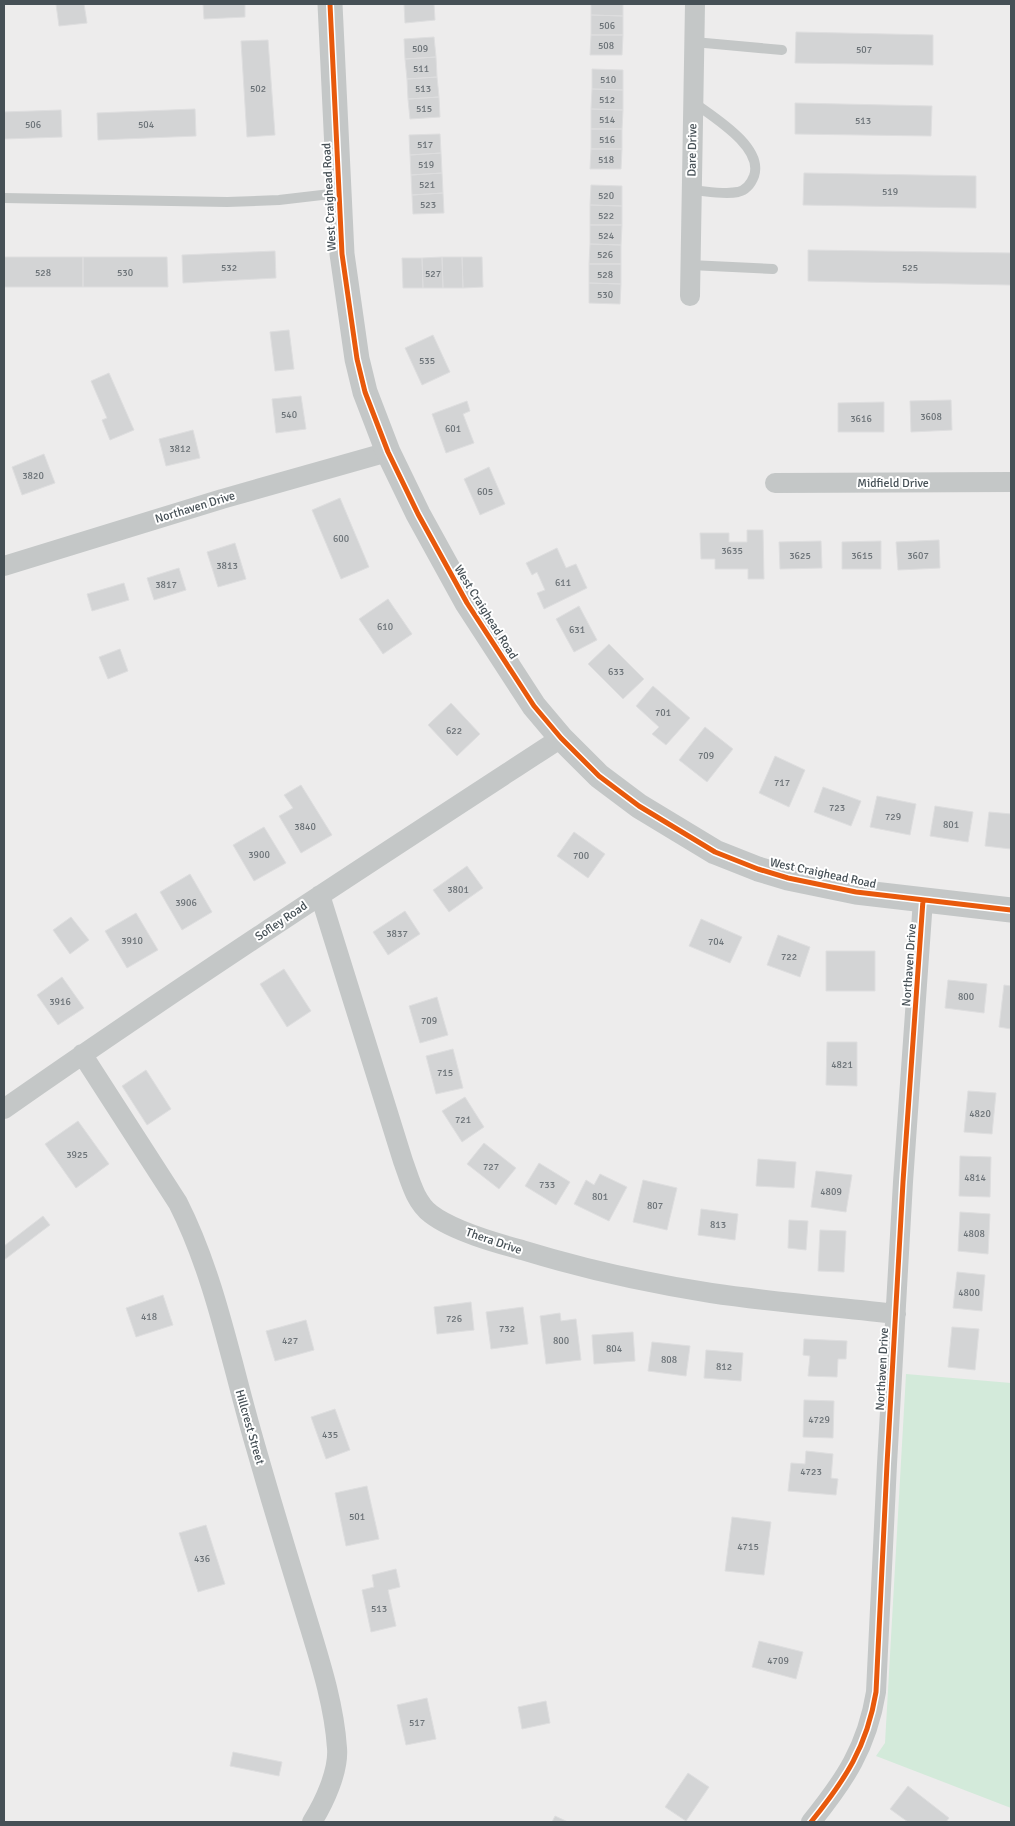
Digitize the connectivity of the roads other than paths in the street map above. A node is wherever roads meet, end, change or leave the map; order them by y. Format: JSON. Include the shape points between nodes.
{"nodes":[{"id":1,"x":330,"y":4,"type":"edge"},
{"id":2,"x":695,"y":4,"type":"edge"},
{"id":3,"x":694,"y":42,"type":"junction"},
{"id":4,"x":782,"y":50,"type":"dead end"},
{"id":5,"x":693,"y":102,"type":"junction"},
{"id":6,"x":692,"y":190,"type":"junction"},
{"id":7,"x":339,"y":193,"type":"junction"},
{"id":8,"x":4,"y":198,"type":"edge"},
{"id":9,"x":690,"y":265,"type":"junction"},
{"id":10,"x":773,"y":269,"type":"dead end"},
{"id":11,"x":690,"y":296,"type":"dead end"},
{"id":12,"x":388,"y":452,"type":"junction"},
{"id":13,"x":1011,"y":482,"type":"edge"},
{"id":14,"x":774,"y":483,"type":"dead end"},
{"id":15,"x":4,"y":566,"type":"edge"},
{"id":16,"x":561,"y":738,"type":"junction"},
{"id":17,"x":320,"y":895,"type":"junction"},
{"id":18,"x":923,"y":900,"type":"junction"},
{"id":19,"x":1011,"y":910,"type":"edge"},
{"id":20,"x":82,"y":1054,"type":"junction"},
{"id":21,"x":4,"y":1109,"type":"edge"},
{"id":22,"x":896,"y":1314,"type":"junction"},
{"id":23,"x":312,"y":1822,"type":"edge"},
{"id":24,"x":811,"y":1822,"type":"edge"}],
"edges":[{"from":1,"to":7,"type":"street","name":"West Craighead Road"},
{"from":2,"to":3,"type":"street","name":"Dare Drive"},
{"from":3,"to":4,"type":"lane"},
{"from":3,"to":5,"type":"street","name":"Dare Drive"},
{"from":5,"to":6,"type":"street","name":"Dare Drive"},
{"from":5,"to":6,"type":"lane","via":[[740,138],[751,153],[756,170],[744,190]]},
{"from":6,"to":9,"type":"street","name":"Dare Drive"},
{"from":7,"to":8,"type":"lane","via":[[227,202]]},
{"from":7,"to":12,"type":"street","name":"West Craighead Road","via":[[342,254],[357,359],[365,392]]},
{"from":9,"to":10,"type":"lane"},
{"from":9,"to":11,"type":"street","name":"Dare Drive"},
{"from":12,"to":15,"type":"street","name":"Northaven Drive"},
{"from":12,"to":16,"type":"street","name":"West Craighead Road","via":[[467,603],[534,706]]},
{"from":13,"to":14,"type":"street","name":"Midfield Drive"},
{"from":16,"to":17,"type":"street","name":"Sofley Road"},
{"from":16,"to":18,"type":"street","name":"West Craighead Road","via":[[599,776],[639,806],[715,852],[788,878],[856,892]]},
{"from":17,"to":20,"type":"street","name":"Sofley Road"},
{"from":17,"to":22,"type":"street","name":"Thera Drive","via":[[403,1161],[421,1204],[430,1214],[447,1224],[498,1243],[643,1281],[712,1293]]},
{"from":18,"to":19,"type":"street","name":"West Craighead Road"},
{"from":18,"to":22,"type":"street","name":"Northaven Drive"},
{"from":20,"to":21,"type":"street","name":"Sofley Road"},
{"from":20,"to":23,"type":"street","name":"Hillcrest Street","via":[[178,1203],[204,1263],[333,1716],[337,1750],[334,1771],[326,1797]]},
{"from":22,"to":24,"type":"street","name":"Northaven Drive","via":[[874,1710],[862,1745],[845,1778]]}]}
